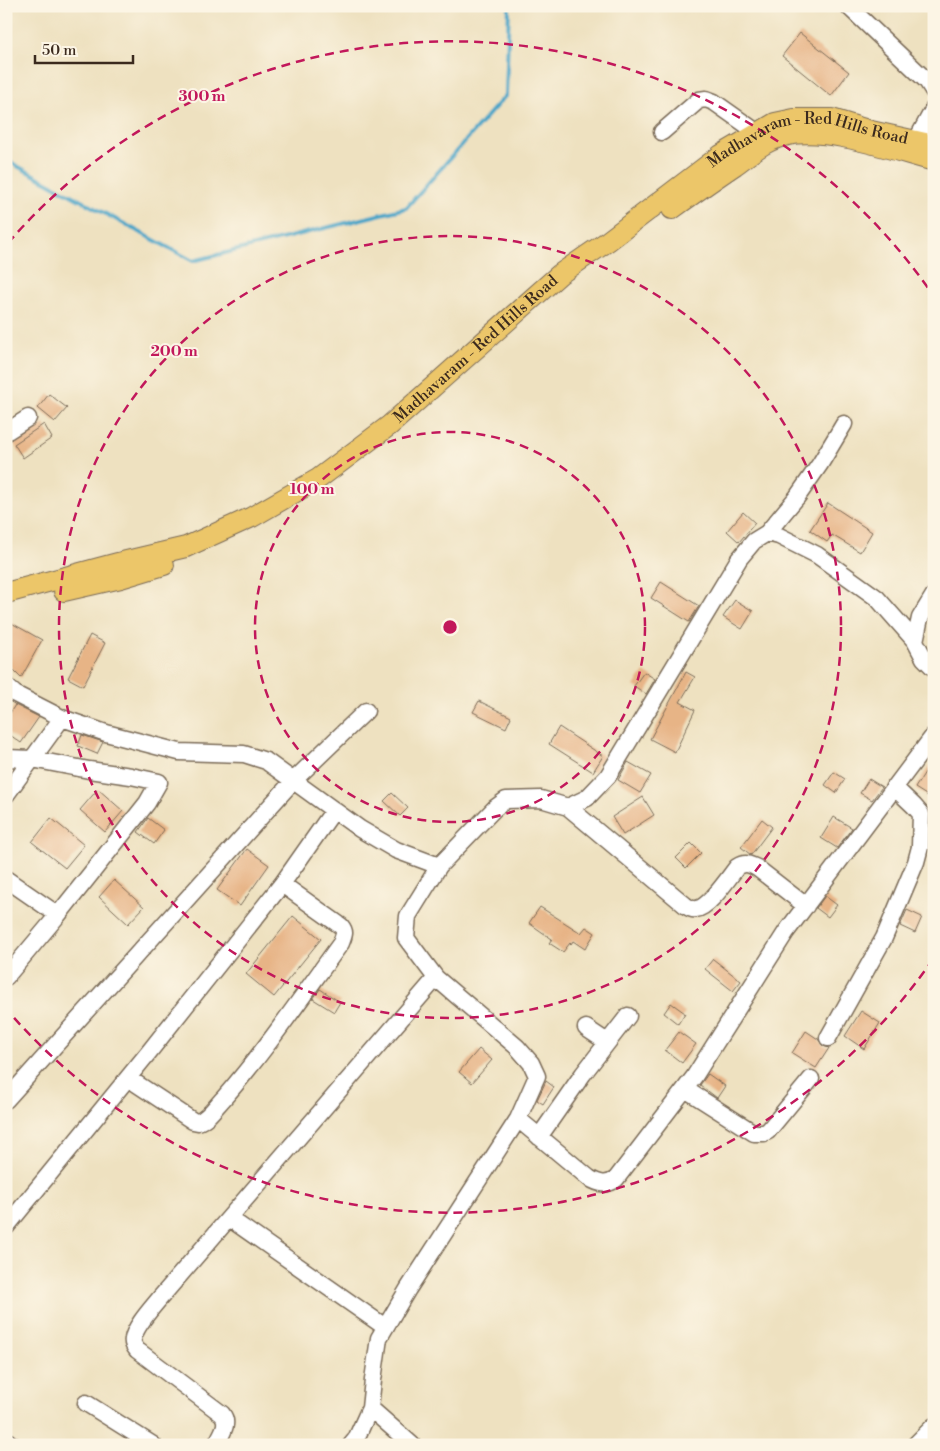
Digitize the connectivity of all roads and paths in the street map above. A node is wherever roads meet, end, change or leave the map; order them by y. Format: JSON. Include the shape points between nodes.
{"nodes":[{"id":1,"x":848,"y":6,"type":"edge"},
{"id":2,"x":934,"y":92,"type":"edge"},
{"id":3,"x":934,"y":108,"type":"edge"},
{"id":4,"x":662,"y":132,"type":"dead end"},
{"id":5,"x":758,"y":133,"type":"junction"},
{"id":6,"x":925,"y":143,"type":"edge"},
{"id":7,"x":934,"y":161,"type":"edge"},
{"id":8,"x":28,"y":418,"type":"dead end"},
{"id":9,"x":844,"y":424,"type":"dead end"},
{"id":10,"x":6,"y":432,"type":"edge"},
{"id":11,"x":766,"y":533,"type":"junction"},
{"id":12,"x":6,"y":593,"type":"edge"},
{"id":13,"x":934,"y":595,"type":"edge"},
{"id":14,"x":6,"y":606,"type":"edge"},
{"id":15,"x":915,"y":641,"type":"junction"},
{"id":16,"x":934,"y":668,"type":"edge"},
{"id":17,"x":6,"y":686,"type":"edge"},
{"id":18,"x":366,"y":711,"type":"dead end"},
{"id":19,"x":62,"y":718,"type":"junction"},
{"id":20,"x":934,"y":735,"type":"edge"},
{"id":21,"x":6,"y":758,"type":"edge"},
{"id":22,"x":32,"y":759,"type":"junction"},
{"id":23,"x":293,"y":780,"type":"junction"},
{"id":24,"x":894,"y":786,"type":"junction"},
{"id":25,"x":6,"y":795,"type":"edge"},
{"id":26,"x":568,"y":807,"type":"junction"},
{"id":27,"x":334,"y":810,"type":"junction"},
{"id":28,"x":439,"y":866,"type":"junction"},
{"id":29,"x":6,"y":879,"type":"edge"},
{"id":30,"x":282,"y":884,"type":"junction"},
{"id":31,"x":806,"y":906,"type":"junction"},
{"id":32,"x":58,"y":915,"type":"junction"},
{"id":33,"x":6,"y":977,"type":"edge"},
{"id":34,"x":436,"y":978,"type":"junction"},
{"id":35,"x":628,"y":1016,"type":"dead end"},
{"id":36,"x":586,"y":1028,"type":"dead end"},
{"id":37,"x":828,"y":1038,"type":"dead end"},
{"id":38,"x":608,"y":1042,"type":"junction"},
{"id":39,"x":128,"y":1078,"type":"junction"},
{"id":40,"x":812,"y":1080,"type":"dead end"},
{"id":41,"x":685,"y":1089,"type":"junction"},
{"id":42,"x":6,"y":1100,"type":"edge"},
{"id":43,"x":518,"y":1119,"type":"junction"},
{"id":44,"x":539,"y":1137,"type":"junction"},
{"id":45,"x":228,"y":1218,"type":"junction"},
{"id":46,"x":6,"y":1228,"type":"edge"},
{"id":47,"x":385,"y":1327,"type":"junction"},
{"id":48,"x":86,"y":1403,"type":"dead end"},
{"id":49,"x":370,"y":1408,"type":"junction"},
{"id":50,"x":934,"y":1426,"type":"edge"},
{"id":51,"x":6,"y":1440,"type":"edge"},
{"id":52,"x":12,"y":1445,"type":"edge"},
{"id":53,"x":153,"y":1445,"type":"edge"},
{"id":54,"x":216,"y":1445,"type":"edge"},
{"id":55,"x":352,"y":1445,"type":"edge"},
{"id":56,"x":412,"y":1445,"type":"edge"},
{"id":57,"x":915,"y":1445,"type":"edge"}],
"edges":[{"from":1,"to":2,"type":"street","via":[[927,81]]},
{"from":3,"to":6,"type":"street"},
{"from":4,"to":5,"type":"street","via":[[699,100],[706,99]]},
{"from":5,"to":6,"type":"main road","name":"Madhavaram - Red Hills Road","via":[[774,123],[794,119],[832,119]]},
{"from":5,"to":12,"type":"main road","name":"Madhavaram - Red Hills Road","via":[[721,156],[560,274],[390,425],[310,484],[252,517],[186,547]]},
{"from":7,"to":14,"type":"main road","name":"Madhavaram - Red Hills Road","via":[[811,132],[775,139],[593,266],[540,307],[390,438],[303,498],[189,558]]},
{"from":8,"to":10,"type":"street"},
{"from":9,"to":11,"type":"street","via":[[797,497]]},
{"from":11,"to":15,"type":"street","via":[[779,536],[816,556],[877,598]]},
{"from":11,"to":26,"type":"street","via":[[754,540],[739,559],[608,776],[587,798]]},
{"from":13,"to":15,"type":"street","via":[[920,618]]},
{"from":15,"to":16,"type":"street"},
{"from":17,"to":19,"type":"street"},
{"from":18,"to":23,"type":"street"},
{"from":19,"to":22,"type":"street"},
{"from":19,"to":23,"type":"street","via":[[179,752],[244,754],[266,761]]},
{"from":20,"to":24,"type":"street"},
{"from":21,"to":22,"type":"street"},
{"from":22,"to":25,"type":"street"},
{"from":22,"to":32,"type":"street","via":[[159,782],[147,803]]},
{"from":23,"to":27,"type":"street"},
{"from":23,"to":42,"type":"street"},
{"from":24,"to":31,"type":"street"},
{"from":24,"to":37,"type":"street","via":[[921,814],[920,847],[884,938]]},
{"from":26,"to":28,"type":"street","via":[[540,799],[506,800]]},
{"from":26,"to":31,"type":"street","via":[[691,909],[705,906],[742,864],[756,868]]},
{"from":27,"to":28,"type":"street","via":[[396,850]]},
{"from":27,"to":30,"type":"street"},
{"from":28,"to":34,"type":"street","via":[[408,916],[406,938]]},
{"from":29,"to":32,"type":"street"},
{"from":30,"to":39,"type":"street"},
{"from":30,"to":39,"type":"street","via":[[341,926],[345,935],[232,1088],[198,1122]]},
{"from":31,"to":41,"type":"street"},
{"from":32,"to":33,"type":"street"},
{"from":34,"to":43,"type":"street","via":[[517,1047],[530,1063],[537,1076]]},
{"from":34,"to":45,"type":"street"},
{"from":35,"to":38,"type":"street"},
{"from":36,"to":38,"type":"street"},
{"from":38,"to":44,"type":"street"},
{"from":39,"to":46,"type":"street"},
{"from":40,"to":41,"type":"street","via":[[768,1131],[759,1134]]},
{"from":41,"to":44,"type":"street","via":[[611,1183],[598,1183],[589,1178]]},
{"from":43,"to":44,"type":"street"},
{"from":43,"to":47,"type":"street"},
{"from":45,"to":47,"type":"street"},
{"from":45,"to":54,"type":"street","via":[[160,1298],[133,1338],[137,1350],[226,1419]]},
{"from":47,"to":49,"type":"street","via":[[379,1338]]},
{"from":48,"to":53,"type":"street"},
{"from":49,"to":55,"type":"street"},
{"from":49,"to":56,"type":"street"},
{"from":50,"to":57,"type":"street"},
{"from":51,"to":52,"type":"street"}]}
